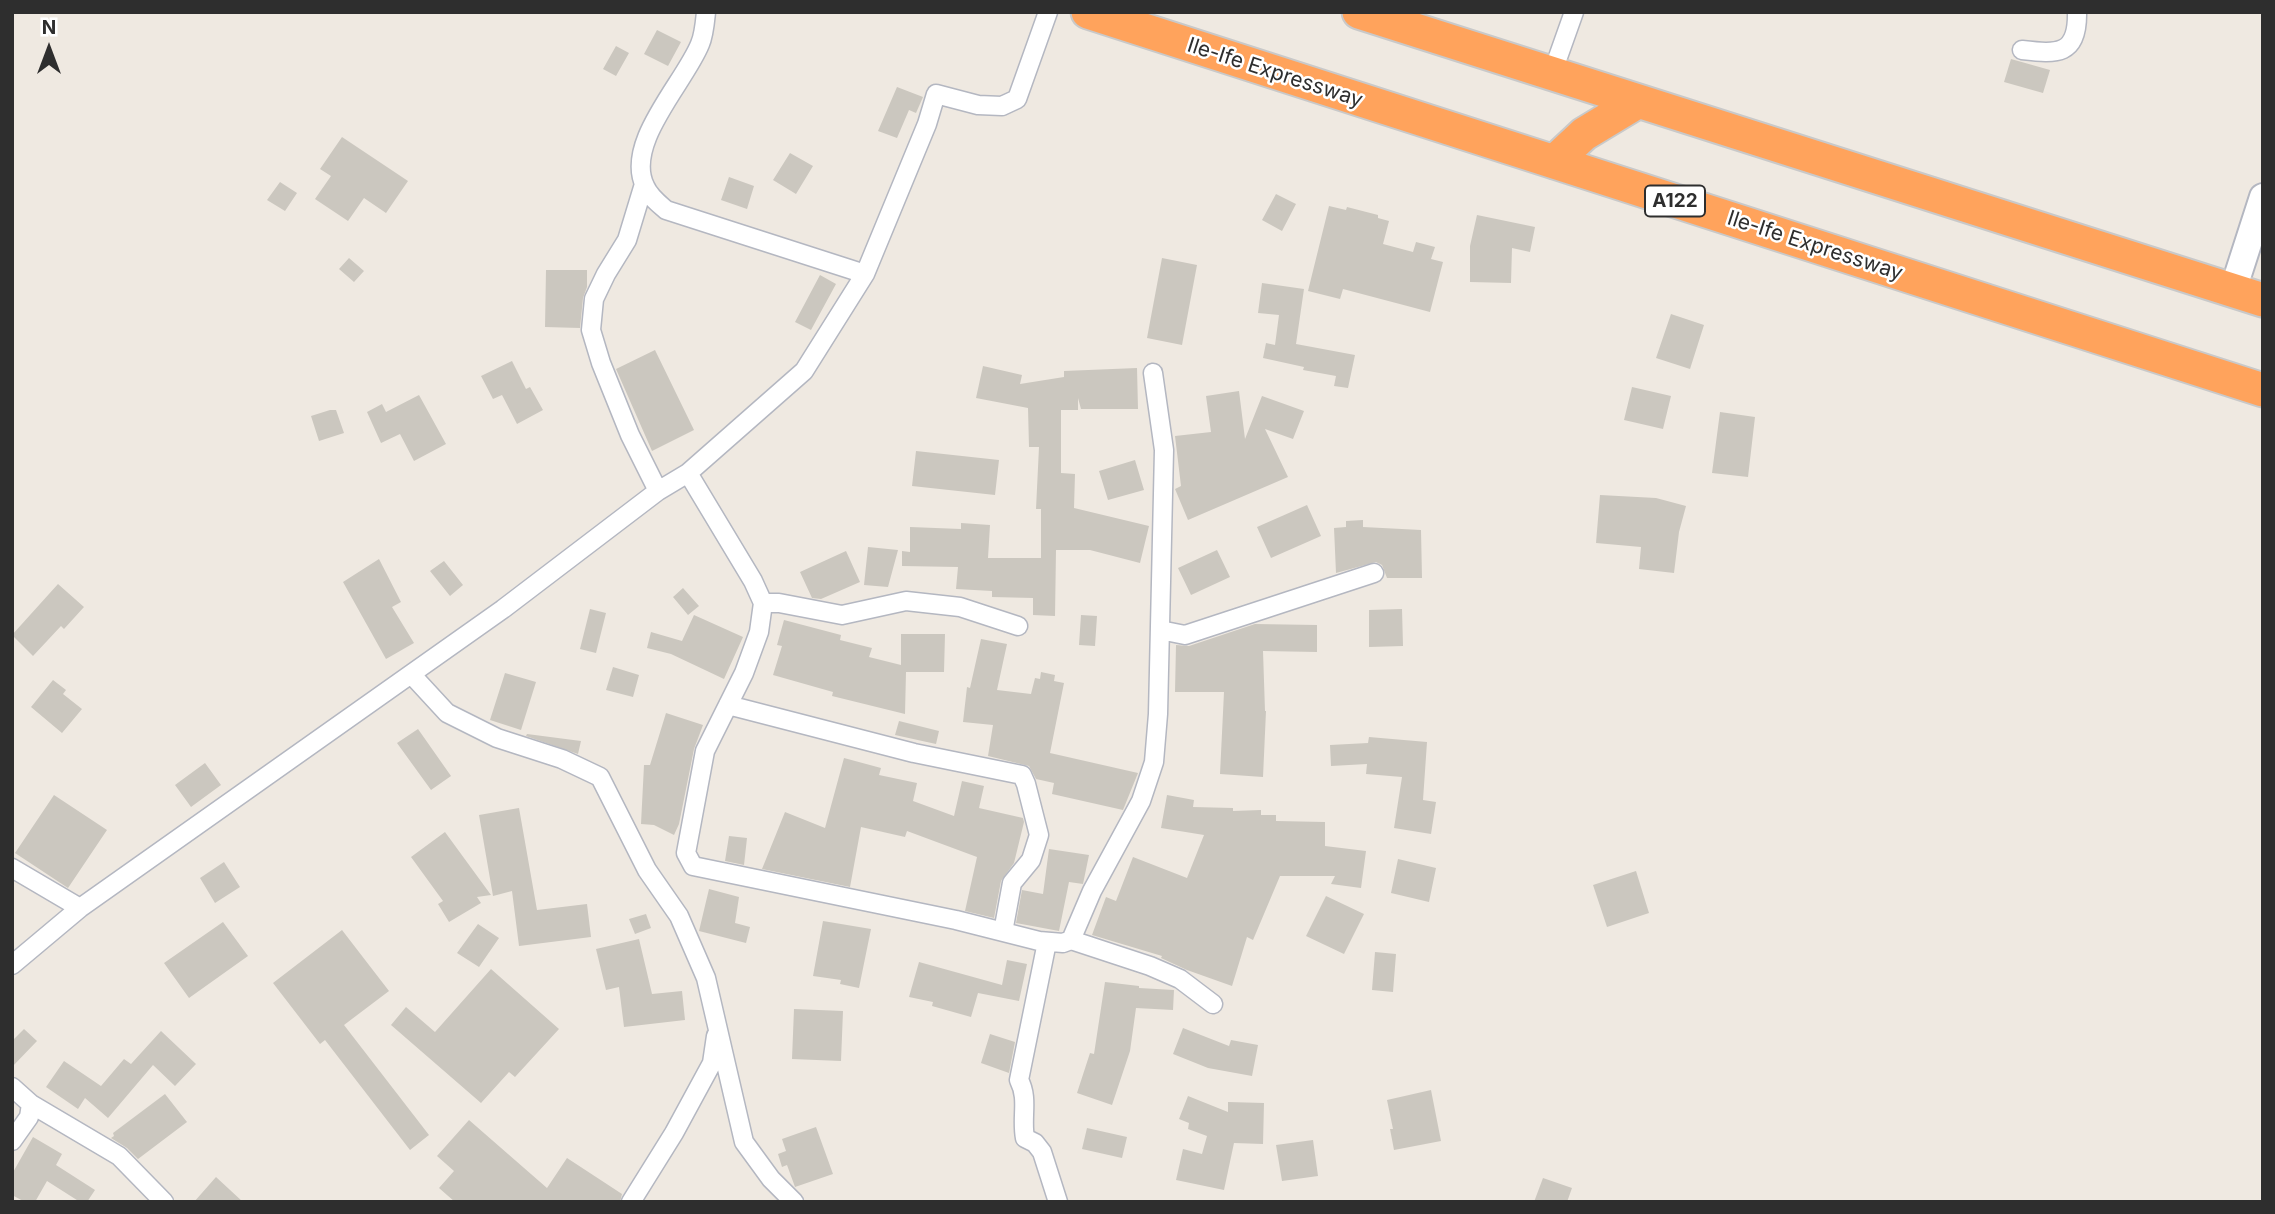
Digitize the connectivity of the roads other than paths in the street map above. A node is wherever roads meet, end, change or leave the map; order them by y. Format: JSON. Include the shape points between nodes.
{"nodes":[{"id":1,"x":706,"y":12,"type":"edge"},
{"id":2,"x":1048,"y":12,"type":"edge"},
{"id":3,"x":1087,"y":12,"type":"edge"},
{"id":4,"x":1359,"y":12,"type":"edge"},
{"id":5,"x":1574,"y":12,"type":"edge"},
{"id":6,"x":2077,"y":12,"type":"edge"},
{"id":7,"x":2022,"y":50,"type":"dead end"},
{"id":8,"x":1552,"y":74,"type":"junction"},
{"id":9,"x":1637,"y":102,"type":"junction"},
{"id":10,"x":1554,"y":162,"type":"junction"},
{"id":11,"x":644,"y":184,"type":"junction"},
{"id":12,"x":2263,"y":197,"type":"edge"},
{"id":13,"x":865,"y":274,"type":"junction"},
{"id":14,"x":2248,"y":295,"type":"edge"},
{"id":15,"x":1153,"y":373,"type":"dead end"},
{"id":16,"x":2263,"y":390,"type":"edge"},
{"id":17,"x":688,"y":473,"type":"junction"},
{"id":18,"x":658,"y":491,"type":"junction"},
{"id":19,"x":1374,"y":573,"type":"dead end"},
{"id":20,"x":763,"y":603,"type":"junction"},
{"id":21,"x":1018,"y":626,"type":"dead end"},
{"id":22,"x":1160,"y":630,"type":"junction"},
{"id":23,"x":411,"y":674,"type":"junction"},
{"id":24,"x":728,"y":705,"type":"junction"},
{"id":25,"x":12,"y":868,"type":"edge"},
{"id":26,"x":80,"y":908,"type":"junction"},
{"id":27,"x":1003,"y":932,"type":"junction"},
{"id":28,"x":1070,"y":940,"type":"junction"},
{"id":29,"x":1047,"y":942,"type":"junction"},
{"id":30,"x":12,"y":965,"type":"edge"},
{"id":31,"x":1213,"y":1004,"type":"dead end"},
{"id":32,"x":718,"y":1026,"type":"junction"},
{"id":33,"x":12,"y":1087,"type":"edge"},
{"id":34,"x":31,"y":1104,"type":"junction"},
{"id":35,"x":12,"y":1141,"type":"edge"},
{"id":36,"x":164,"y":1202,"type":"edge"},
{"id":37,"x":631,"y":1202,"type":"edge"},
{"id":38,"x":794,"y":1202,"type":"edge"},
{"id":39,"x":1058,"y":1202,"type":"edge"}],
"edges":[{"from":1,"to":11,"type":"street","via":[[701,43],[644,146]]},
{"from":2,"to":13,"type":"street","via":[[1017,99],[1002,106],[978,105],[936,94]]},
{"from":3,"to":10,"type":"highway","name":"Ile-Ife Expressway","number":"A122"},
{"from":4,"to":8,"type":"highway"},
{"from":5,"to":8,"type":"street"},
{"from":6,"to":7,"type":"street","via":[[2074,39],[2066,49],[2053,53]]},
{"from":8,"to":9,"type":"highway"},
{"from":9,"to":10,"type":"highway","via":[[1584,134]]},
{"from":9,"to":14,"type":"highway"},
{"from":10,"to":16,"type":"highway","name":"Ile-Ife Expressway","number":"A122"},
{"from":11,"to":13,"type":"street","via":[[666,210]]},
{"from":11,"to":18,"type":"street","via":[[627,240],[594,299],[591,330],[630,435]]},
{"from":12,"to":14,"type":"street"},
{"from":13,"to":17,"type":"street","via":[[804,371]]},
{"from":15,"to":22,"type":"street","via":[[1164,450]]},
{"from":17,"to":18,"type":"street"},
{"from":17,"to":20,"type":"street"},
{"from":18,"to":23,"type":"street"},
{"from":19,"to":22,"type":"street","via":[[1185,635]]},
{"from":20,"to":21,"type":"street","via":[[842,615],[906,601],[960,607]]},
{"from":20,"to":24,"type":"street","via":[[759,632]]},
{"from":22,"to":28,"type":"street","via":[[1154,762],[1142,801]]},
{"from":23,"to":26,"type":"street"},
{"from":23,"to":32,"type":"street","via":[[447,713],[497,738],[600,777],[647,870],[679,916],[706,978]]},
{"from":24,"to":27,"type":"street","via":[[914,753],[1022,775],[1039,835],[1031,860],[1012,883]]},
{"from":24,"to":27,"type":"street","via":[[705,751],[686,853],[692,866]]},
{"from":25,"to":26,"type":"street"},
{"from":26,"to":30,"type":"street"},
{"from":27,"to":29,"type":"street"},
{"from":28,"to":29,"type":"street"},
{"from":28,"to":31,"type":"street","via":[[1150,965],[1180,979]]},
{"from":29,"to":39,"type":"street","via":[[1019,1080],[1026,1093],[1025,1138],[1042,1152]]},
{"from":32,"to":37,"type":"street","via":[[712,1063]]},
{"from":32,"to":38,"type":"street","via":[[744,1142]]},
{"from":33,"to":34,"type":"street"},
{"from":34,"to":35,"type":"street","via":[[29,1117]]},
{"from":34,"to":36,"type":"street","via":[[119,1156]]}]}
